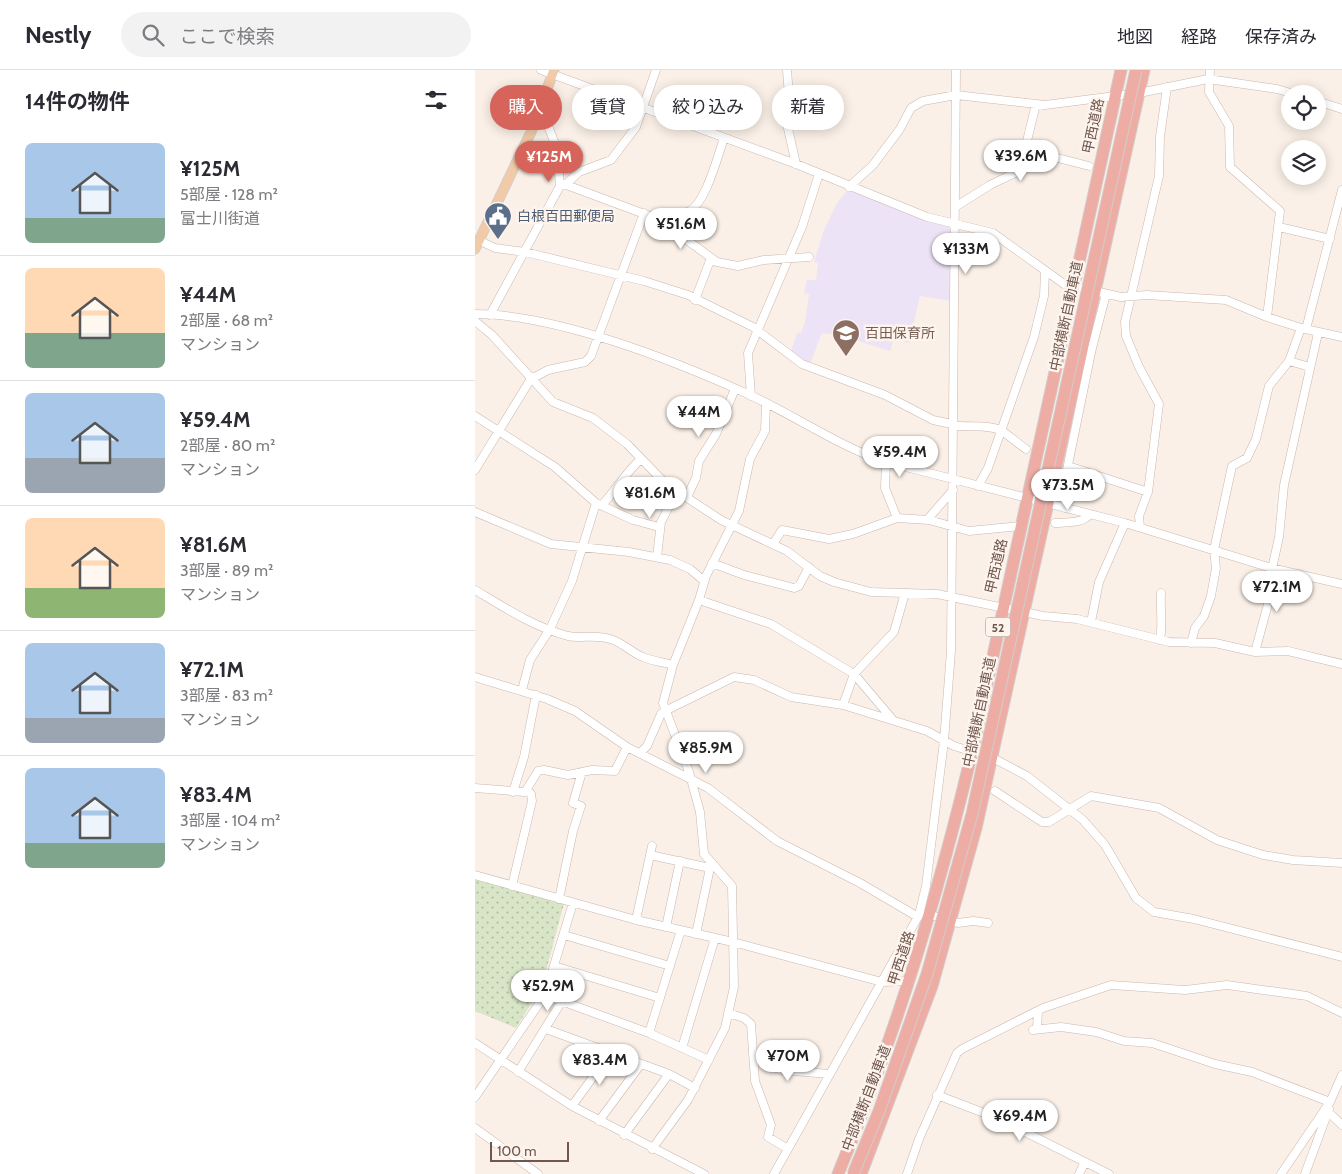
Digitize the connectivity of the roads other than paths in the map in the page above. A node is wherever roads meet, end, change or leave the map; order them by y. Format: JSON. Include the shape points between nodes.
{"nodes":[{"id":1,"x":541,"y":70,"type":"edge"},
{"id":2,"x":656,"y":70,"type":"edge"},
{"id":3,"x":787,"y":70,"type":"edge"},
{"id":4,"x":956,"y":70,"type":"edge"},
{"id":5,"x":1121,"y":70,"type":"edge"},
{"id":6,"x":1136,"y":70,"type":"edge"},
{"id":7,"x":1140,"y":70,"type":"edge"},
{"id":8,"x":1144,"y":70,"type":"edge"},
{"id":9,"x":1210,"y":70,"type":"edge"},
{"id":10,"x":554,"y":72,"type":"edge"},
{"id":11,"x":1208,"y":79,"type":"junction"},
{"id":12,"x":549,"y":85,"type":"edge"},
{"id":13,"x":586,"y":85,"type":"edge"},
{"id":14,"x":1167,"y":87,"type":"junction"},
{"id":15,"x":1281,"y":89,"type":"edge"},
{"id":16,"x":1139,"y":93,"type":"junction"},
{"id":17,"x":956,"y":95,"type":"junction"},
{"id":18,"x":1115,"y":96,"type":"junction"},
{"id":19,"x":1036,"y":104,"type":"junction"},
{"id":20,"x":1326,"y":104,"type":"edge"},
{"id":21,"x":644,"y":105,"type":"edge"},
{"id":22,"x":644,"y":108,"type":"edge"},
{"id":23,"x":1342,"y":108,"type":"edge"},
{"id":24,"x":531,"y":130,"type":"edge"},
{"id":25,"x":550,"y":130,"type":"edge"},
{"id":26,"x":634,"y":130,"type":"edge"},
{"id":27,"x":724,"y":138,"type":"junction"},
{"id":28,"x":1027,"y":144,"type":"dead end"},
{"id":29,"x":796,"y":164,"type":"junction"},
{"id":30,"x":1089,"y":166,"type":"dead end"},
{"id":31,"x":819,"y":174,"type":"junction"},
{"id":32,"x":563,"y":184,"type":"junction"},
{"id":33,"x":849,"y":187,"type":"junction"},
{"id":34,"x":1342,"y":190,"type":"edge"},
{"id":35,"x":955,"y":207,"type":"junction"},
{"id":36,"x":648,"y":215,"type":"junction"},
{"id":37,"x":955,"y":222,"type":"junction"},
{"id":38,"x":1279,"y":227,"type":"junction"},
{"id":39,"x":1331,"y":239,"type":"junction"},
{"id":40,"x":477,"y":245,"type":"edge"},
{"id":41,"x":525,"y":252,"type":"junction"},
{"id":42,"x":809,"y":257,"type":"dead end"},
{"id":43,"x":711,"y":258,"type":"junction"},
{"id":44,"x":788,"y":259,"type":"junction"},
{"id":45,"x":1045,"y":272,"type":"junction"},
{"id":46,"x":622,"y":276,"type":"junction"},
{"id":47,"x":1074,"y":287,"type":"junction"},
{"id":48,"x":1094,"y":291,"type":"junction"},
{"id":49,"x":1106,"y":294,"type":"junction"},
{"id":50,"x":1131,"y":296,"type":"junction"},
{"id":51,"x":695,"y":300,"type":"junction"},
{"id":52,"x":475,"y":314,"type":"edge"},
{"id":53,"x":491,"y":314,"type":"junction"},
{"id":54,"x":1267,"y":317,"type":"junction"},
{"id":55,"x":475,"y":321,"type":"edge"},
{"id":56,"x":1304,"y":329,"type":"junction"},
{"id":57,"x":756,"y":331,"type":"junction"},
{"id":58,"x":1318,"y":333,"type":"junction"},
{"id":59,"x":1342,"y":337,"type":"edge"},
{"id":60,"x":598,"y":338,"type":"junction"},
{"id":61,"x":1289,"y":361,"type":"junction"},
{"id":62,"x":1310,"y":367,"type":"junction"},
{"id":63,"x":532,"y":378,"type":"junction"},
{"id":64,"x":735,"y":389,"type":"junction"},
{"id":65,"x":751,"y":396,"type":"junction"},
{"id":66,"x":766,"y":404,"type":"junction"},
{"id":67,"x":475,"y":416,"type":"edge"},
{"id":68,"x":953,"y":425,"type":"junction"},
{"id":69,"x":499,"y":430,"type":"junction"},
{"id":70,"x":1001,"y":430,"type":"junction"},
{"id":71,"x":1026,"y":449,"type":"dead end"},
{"id":72,"x":641,"y":459,"type":"junction"},
{"id":73,"x":477,"y":460,"type":"edge"},
{"id":74,"x":886,"y":462,"type":"junction"},
{"id":75,"x":1068,"y":466,"type":"junction"},
{"id":76,"x":475,"y":470,"type":"edge"},
{"id":77,"x":953,"y":480,"type":"junction"},
{"id":78,"x":978,"y":486,"type":"junction"},
{"id":79,"x":953,"y":490,"type":"junction"},
{"id":80,"x":677,"y":491,"type":"junction"},
{"id":81,"x":1148,"y":492,"type":"junction"},
{"id":82,"x":687,"y":497,"type":"junction"},
{"id":83,"x":1027,"y":499,"type":"junction"},
{"id":84,"x":599,"y":504,"type":"junction"},
{"id":85,"x":1049,"y":504,"type":"junction"},
{"id":86,"x":1065,"y":508,"type":"junction"},
{"id":87,"x":475,"y":512,"type":"edge"},
{"id":88,"x":1090,"y":514,"type":"junction"},
{"id":89,"x":897,"y":518,"type":"junction"},
{"id":90,"x":927,"y":520,"type":"junction"},
{"id":91,"x":1125,"y":523,"type":"junction"},
{"id":92,"x":1055,"y":524,"type":"dead end"},
{"id":93,"x":731,"y":526,"type":"junction"},
{"id":94,"x":953,"y":526,"type":"junction"},
{"id":95,"x":1020,"y":526,"type":"junction"},
{"id":96,"x":659,"y":527,"type":"junction"},
{"id":97,"x":1140,"y":527,"type":"junction"},
{"id":98,"x":773,"y":544,"type":"junction"},
{"id":99,"x":583,"y":546,"type":"junction"},
{"id":100,"x":1214,"y":550,"type":"junction"},
{"id":101,"x":657,"y":557,"type":"junction"},
{"id":102,"x":712,"y":563,"type":"junction"},
{"id":103,"x":809,"y":567,"type":"junction"},
{"id":104,"x":1271,"y":568,"type":"junction"},
{"id":105,"x":704,"y":581,"type":"junction"},
{"id":106,"x":1342,"y":584,"type":"edge"},
{"id":107,"x":475,"y":590,"type":"edge"},
{"id":108,"x":1161,"y":592,"type":"dead end"},
{"id":109,"x":905,"y":593,"type":"junction"},
{"id":110,"x":951,"y":597,"type":"junction"},
{"id":111,"x":699,"y":600,"type":"junction"},
{"id":112,"x":1002,"y":607,"type":"junction"},
{"id":113,"x":1025,"y":612,"type":"junction"},
{"id":114,"x":1091,"y":622,"type":"junction"},
{"id":115,"x":549,"y":630,"type":"junction"},
{"id":116,"x":1159,"y":640,"type":"junction"},
{"id":117,"x":1191,"y":643,"type":"junction"},
{"id":118,"x":1255,"y":652,"type":"junction"},
{"id":119,"x":1342,"y":664,"type":"edge"},
{"id":120,"x":673,"y":665,"type":"junction"},
{"id":121,"x":855,"y":674,"type":"junction"},
{"id":122,"x":475,"y":676,"type":"edge"},
{"id":123,"x":522,"y":690,"type":"junction"},
{"id":124,"x":536,"y":695,"type":"junction"},
{"id":125,"x":843,"y":705,"type":"junction"},
{"id":126,"x":665,"y":711,"type":"junction"},
{"id":127,"x":893,"y":720,"type":"junction"},
{"id":128,"x":944,"y":741,"type":"junction"},
{"id":129,"x":627,"y":747,"type":"junction"},
{"id":130,"x":973,"y":752,"type":"junction"},
{"id":131,"x":640,"y":753,"type":"junction"},
{"id":132,"x":993,"y":758,"type":"junction"},
{"id":133,"x":582,"y":772,"type":"junction"},
{"id":134,"x":691,"y":778,"type":"junction"},
{"id":135,"x":475,"y":788,"type":"edge"},
{"id":136,"x":527,"y":790,"type":"junction"},
{"id":137,"x":995,"y":791,"type":"dead end"},
{"id":138,"x":513,"y":792,"type":"junction"},
{"id":139,"x":1071,"y":809,"type":"junction"},
{"id":140,"x":652,"y":846,"type":"dead end"},
{"id":141,"x":650,"y":855,"type":"junction"},
{"id":142,"x":680,"y":862,"type":"junction"},
{"id":143,"x":1342,"y":862,"type":"edge"},
{"id":144,"x":711,"y":867,"type":"junction"},
{"id":145,"x":475,"y":875,"type":"edge"},
{"id":146,"x":512,"y":886,"type":"junction"},
{"id":147,"x":559,"y":899,"type":"junction"},
{"id":148,"x":573,"y":904,"type":"junction"},
{"id":149,"x":923,"y":915,"type":"junction"},
{"id":150,"x":636,"y":920,"type":"junction"},
{"id":151,"x":951,"y":922,"type":"junction"},
{"id":152,"x":988,"y":923,"type":"dead end"},
{"id":153,"x":666,"y":927,"type":"junction"},
{"id":154,"x":681,"y":930,"type":"junction"},
{"id":155,"x":695,"y":934,"type":"junction"},
{"id":156,"x":564,"y":935,"type":"junction"},
{"id":157,"x":715,"y":938,"type":"junction"},
{"id":158,"x":733,"y":942,"type":"junction"},
{"id":159,"x":1342,"y":957,"type":"edge"},
{"id":160,"x":554,"y":966,"type":"junction"},
{"id":161,"x":670,"y":966,"type":"junction"},
{"id":162,"x":910,"y":981,"type":"junction"},
{"id":163,"x":882,"y":982,"type":"junction"},
{"id":164,"x":545,"y":996,"type":"junction"},
{"id":165,"x":660,"y":998,"type":"junction"},
{"id":166,"x":562,"y":1001,"type":"junction"},
{"id":167,"x":1038,"y":1010,"type":"junction"},
{"id":168,"x":1342,"y":1012,"type":"edge"},
{"id":169,"x":728,"y":1013,"type":"junction"},
{"id":170,"x":546,"y":1029,"type":"junction"},
{"id":171,"x":649,"y":1033,"type":"junction"},
{"id":172,"x":475,"y":1043,"type":"edge"},
{"id":173,"x":682,"y":1048,"type":"junction"},
{"id":174,"x":611,"y":1052,"type":"junction"},
{"id":175,"x":754,"y":1058,"type":"junction"},
{"id":176,"x":709,"y":1060,"type":"junction"},
{"id":177,"x":500,"y":1061,"type":"junction"},
{"id":178,"x":641,"y":1064,"type":"junction"},
{"id":179,"x":518,"y":1072,"type":"junction"},
{"id":180,"x":669,"y":1074,"type":"junction"},
{"id":181,"x":829,"y":1074,"type":"junction"},
{"id":182,"x":1342,"y":1075,"type":"edge"},
{"id":183,"x":695,"y":1088,"type":"junction"},
{"id":184,"x":937,"y":1095,"type":"junction"},
{"id":185,"x":475,"y":1097,"type":"edge"},
{"id":186,"x":572,"y":1106,"type":"junction"},
{"id":187,"x":1327,"y":1108,"type":"junction"},
{"id":188,"x":1340,"y":1119,"type":"edge"},
{"id":189,"x":599,"y":1121,"type":"junction"},
{"id":190,"x":475,"y":1128,"type":"edge"},
{"id":191,"x":625,"y":1134,"type":"junction"},
{"id":192,"x":652,"y":1149,"type":"junction"},
{"id":193,"x":788,"y":1149,"type":"junction"},
{"id":194,"x":1085,"y":1162,"type":"junction"},
{"id":195,"x":538,"y":1174,"type":"edge"},
{"id":196,"x":704,"y":1174,"type":"edge"},
{"id":197,"x":774,"y":1174,"type":"edge"},
{"id":198,"x":838,"y":1174,"type":"edge"},
{"id":199,"x":853,"y":1174,"type":"edge"},
{"id":200,"x":857,"y":1174,"type":"edge"},
{"id":201,"x":861,"y":1174,"type":"edge"},
{"id":202,"x":907,"y":1174,"type":"edge"},
{"id":203,"x":1079,"y":1174,"type":"edge"},
{"id":204,"x":1109,"y":1174,"type":"edge"},
{"id":205,"x":1281,"y":1174,"type":"edge"},
{"id":206,"x":1305,"y":1174,"type":"edge"}],
"edges":[{"from":1,"to":10,"type":"street"},
{"from":2,"to":21,"type":"street"},
{"from":3,"to":29,"type":"street","via":[[787,124]]},
{"from":4,"to":17,"type":"street"},
{"from":5,"to":18,"type":"highway","name":"甲西道路","number":"52"},
{"from":6,"to":199,"type":"highway","name":"中部横断自動車道","bridge":true,"via":[[972,814],[927,974],[879,1111]]},
{"from":7,"to":200,"type":"highway","name":"中部横断自動車道","via":[[976,814],[931,975],[883,1113]]},
{"from":8,"to":16,"type":"highway","number":"52"},
{"from":9,"to":11,"type":"street"},
{"from":10,"to":12,"type":"main road"},
{"from":10,"to":13,"type":"street"},
{"from":11,"to":14,"type":"street"},
{"from":11,"to":15,"type":"street"},
{"from":11,"to":38,"type":"street","via":[[1209,92],[1229,126],[1230,167],[1280,211]]},
{"from":14,"to":16,"type":"street"},
{"from":14,"to":50,"type":"street","via":[[1159,176]]},
{"from":16,"to":18,"type":"street"},
{"from":16,"to":48,"type":"highway","number":"52"},
{"from":17,"to":19,"type":"street"},
{"from":17,"to":33,"type":"street","via":[[923,101],[911,108],[873,165]]},
{"from":17,"to":35,"type":"street"},
{"from":18,"to":19,"type":"street"},
{"from":18,"to":47,"type":"highway","name":"甲西道路","number":"52"},
{"from":19,"to":28,"type":"street"},
{"from":20,"to":23,"type":"street"},
{"from":22,"to":27,"type":"street"},
{"from":24,"to":40,"type":"main road"},
{"from":25,"to":32,"type":"street","via":[[557,148]]},
{"from":26,"to":32,"type":"street","via":[[611,160],[579,172]]},
{"from":27,"to":29,"type":"street"},
{"from":27,"to":36,"type":"street","via":[[704,194],[695,206],[687,212]]},
{"from":29,"to":31,"type":"street"},
{"from":30,"to":35,"type":"street","via":[[1050,156]]},
{"from":31,"to":33,"type":"street"},
{"from":31,"to":44,"type":"street"},
{"from":32,"to":36,"type":"street"},
{"from":32,"to":41,"type":"street"},
{"from":33,"to":37,"type":"street","via":[[934,219]]},
{"from":34,"to":39,"type":"street"},
{"from":35,"to":37,"type":"street"},
{"from":36,"to":43,"type":"street","via":[[667,224]]},
{"from":36,"to":46,"type":"street"},
{"from":37,"to":45,"type":"street","via":[[993,233]]},
{"from":37,"to":68,"type":"street"},
{"from":38,"to":39,"type":"street"},
{"from":38,"to":54,"type":"street"},
{"from":39,"to":56,"type":"street"},
{"from":40,"to":41,"type":"street"},
{"from":41,"to":46,"type":"street"},
{"from":41,"to":53,"type":"street"},
{"from":42,"to":44,"type":"street"},
{"from":43,"to":44,"type":"street","via":[[738,266]]},
{"from":43,"to":51,"type":"street"},
{"from":44,"to":57,"type":"street"},
{"from":45,"to":47,"type":"street"},
{"from":45,"to":70,"type":"street","via":[[1044,296],[1034,337]]},
{"from":46,"to":51,"type":"street","via":[[688,295]]},
{"from":46,"to":60,"type":"street"},
{"from":47,"to":48,"type":"street"},
{"from":47,"to":83,"type":"highway","name":"甲西道路","number":"52"},
{"from":48,"to":49,"type":"street"},
{"from":48,"to":85,"type":"highway","number":"52"},
{"from":49,"to":50,"type":"street"},
{"from":49,"to":75,"type":"street"},
{"from":50,"to":54,"type":"street","via":[[1226,300]]},
{"from":50,"to":81,"type":"street","via":[[1125,322],[1126,336],[1159,404]]},
{"from":51,"to":57,"type":"street"},
{"from":52,"to":53,"type":"street"},
{"from":53,"to":60,"type":"street"},
{"from":54,"to":56,"type":"street"},
{"from":55,"to":63,"type":"street"},
{"from":56,"to":58,"type":"street"},
{"from":56,"to":61,"type":"street"},
{"from":57,"to":65,"type":"street","via":[[748,353]]},
{"from":57,"to":68,"type":"street","via":[[802,364],[885,395],[933,420]]},
{"from":58,"to":59,"type":"street"},
{"from":58,"to":62,"type":"street"},
{"from":60,"to":63,"type":"street","via":[[585,362],[548,370]]},
{"from":60,"to":64,"type":"street"},
{"from":61,"to":62,"type":"street"},
{"from":61,"to":100,"type":"street","via":[[1269,386],[1256,438],[1247,458],[1232,466]]},
{"from":62,"to":104,"type":"street","via":[[1284,485],[1279,537]]},
{"from":63,"to":69,"type":"street"},
{"from":63,"to":72,"type":"street","via":[[553,402],[593,418]]},
{"from":64,"to":65,"type":"street"},
{"from":64,"to":82,"type":"street","via":[[716,434],[699,460],[696,478]]},
{"from":65,"to":66,"type":"street"},
{"from":66,"to":74,"type":"street","via":[[855,451]]},
{"from":66,"to":93,"type":"street","via":[[765,431],[750,458],[742,503]]},
{"from":67,"to":69,"type":"street"},
{"from":68,"to":70,"type":"street"},
{"from":68,"to":77,"type":"street"},
{"from":69,"to":73,"type":"street"},
{"from":69,"to":84,"type":"street","via":[[555,467]]},
{"from":70,"to":71,"type":"street"},
{"from":70,"to":78,"type":"street"},
{"from":72,"to":80,"type":"street"},
{"from":72,"to":84,"type":"street","via":[[620,486]]},
{"from":73,"to":76,"type":"street"},
{"from":74,"to":77,"type":"street"},
{"from":74,"to":89,"type":"street","via":[[885,488]]},
{"from":75,"to":81,"type":"street"},
{"from":75,"to":86,"type":"street","via":[[1063,489]]},
{"from":77,"to":78,"type":"street"},
{"from":77,"to":79,"type":"street"},
{"from":78,"to":83,"type":"street"},
{"from":79,"to":90,"type":"street"},
{"from":79,"to":94,"type":"street"},
{"from":80,"to":82,"type":"street"},
{"from":80,"to":96,"type":"street"},
{"from":81,"to":97,"type":"street","via":[[1139,516]]},
{"from":82,"to":93,"type":"street"},
{"from":83,"to":85,"type":"street"},
{"from":83,"to":95,"type":"highway","name":"甲西道路","number":"52"},
{"from":84,"to":96,"type":"street","via":[[633,520]]},
{"from":84,"to":99,"type":"street"},
{"from":85,"to":86,"type":"street"},
{"from":85,"to":113,"type":"highway","number":"52"},
{"from":86,"to":88,"type":"street"},
{"from":87,"to":99,"type":"street","via":[[551,544]]},
{"from":88,"to":91,"type":"street"},
{"from":88,"to":92,"type":"street","via":[[1077,522]]},
{"from":89,"to":90,"type":"street"},
{"from":89,"to":98,"type":"street","via":[[829,539],[782,530]]},
{"from":90,"to":94,"type":"street"},
{"from":91,"to":97,"type":"street"},
{"from":91,"to":114,"type":"street","via":[[1099,582]]},
{"from":93,"to":98,"type":"street"},
{"from":93,"to":102,"type":"street"},
{"from":94,"to":95,"type":"street","via":[[969,531]]},
{"from":94,"to":110,"type":"street"},
{"from":95,"to":112,"type":"highway","name":"甲西道路","number":"52"},
{"from":96,"to":101,"type":"street"},
{"from":97,"to":100,"type":"street"},
{"from":98,"to":103,"type":"street"},
{"from":99,"to":101,"type":"street"},
{"from":99,"to":115,"type":"street","via":[[572,581]]},
{"from":100,"to":104,"type":"street"},
{"from":100,"to":117,"type":"street","via":[[1216,568],[1211,596]]},
{"from":101,"to":105,"type":"street","via":[[680,564]]},
{"from":102,"to":103,"type":"street","via":[[795,588]]},
{"from":102,"to":105,"type":"street"},
{"from":103,"to":109,"type":"street","via":[[834,582],[850,587],[871,592]]},
{"from":104,"to":106,"type":"street"},
{"from":104,"to":118,"type":"street","via":[[1268,604]]},
{"from":105,"to":111,"type":"street"},
{"from":107,"to":115,"type":"street"},
{"from":108,"to":116,"type":"street","via":[[1159,617],[1162,630]]},
{"from":109,"to":110,"type":"street"},
{"from":109,"to":121,"type":"street","via":[[894,632]]},
{"from":110,"to":112,"type":"street"},
{"from":110,"to":128,"type":"street","via":[[949,691]]},
{"from":111,"to":120,"type":"street"},
{"from":111,"to":121,"type":"street","via":[[771,624]]},
{"from":112,"to":113,"type":"street"},
{"from":112,"to":130,"type":"highway","name":"甲西道路","number":"52"},
{"from":113,"to":114,"type":"street"},
{"from":113,"to":132,"type":"highway","number":"52"},
{"from":114,"to":116,"type":"street"},
{"from":115,"to":120,"type":"street","via":[[571,636],[610,639],[629,646],[644,658]]},
{"from":115,"to":123,"type":"street","via":[[530,660]]},
{"from":116,"to":117,"type":"street"},
{"from":117,"to":118,"type":"street","via":[[1215,643]]},
{"from":118,"to":119,"type":"street","via":[[1303,653]]},
{"from":120,"to":126,"type":"street","via":[[664,696]]},
{"from":121,"to":125,"type":"street"},
{"from":121,"to":127,"type":"street"},
{"from":122,"to":123,"type":"street"},
{"from":123,"to":124,"type":"street"},
{"from":124,"to":129,"type":"street","via":[[575,711]]},
{"from":124,"to":138,"type":"street"},
{"from":125,"to":126,"type":"street","via":[[791,696],[755,680],[734,677]]},
{"from":125,"to":127,"type":"street"},
{"from":126,"to":131,"type":"street"},
{"from":126,"to":134,"type":"street"},
{"from":127,"to":128,"type":"street","via":[[927,731]]},
{"from":128,"to":130,"type":"street"},
{"from":128,"to":149,"type":"street"},
{"from":129,"to":131,"type":"street"},
{"from":129,"to":133,"type":"street","via":[[615,771]]},
{"from":130,"to":132,"type":"street"},
{"from":130,"to":149,"type":"highway","name":"甲西道路","number":"52"},
{"from":131,"to":134,"type":"street"},
{"from":132,"to":139,"type":"street","via":[[1027,776]]},
{"from":132,"to":151,"type":"highway","number":"52"},
{"from":133,"to":136,"type":"street","via":[[568,775],[538,771]]},
{"from":133,"to":147,"type":"street","via":[[573,803],[581,806]]},
{"from":134,"to":144,"type":"street","via":[[703,825],[702,848]]},
{"from":134,"to":149,"type":"street","via":[[728,802],[777,841],[860,883],[907,913]]},
{"from":135,"to":138,"type":"street"},
{"from":136,"to":138,"type":"street"},
{"from":136,"to":146,"type":"street","via":[[532,802]]},
{"from":137,"to":139,"type":"street","via":[[1042,822],[1049,822]]},
{"from":139,"to":143,"type":"street","via":[[1091,796],[1159,808],[1217,840],[1263,855]]},
{"from":139,"to":159,"type":"street","via":[[1105,845],[1136,898],[1153,912]]},
{"from":140,"to":141,"type":"street"},
{"from":141,"to":142,"type":"street"},
{"from":141,"to":150,"type":"street"},
{"from":142,"to":144,"type":"street"},
{"from":142,"to":153,"type":"street"},
{"from":144,"to":155,"type":"street"},
{"from":144,"to":158,"type":"street","via":[[732,886]]},
{"from":145,"to":146,"type":"street"},
{"from":146,"to":147,"type":"street"},
{"from":147,"to":148,"type":"street"},
{"from":148,"to":150,"type":"street"},
{"from":148,"to":156,"type":"street"},
{"from":149,"to":151,"type":"street"},
{"from":149,"to":162,"type":"highway","name":"甲西道路","number":"52"},
{"from":149,"to":163,"type":"street"},
{"from":150,"to":153,"type":"street"},
{"from":151,"to":152,"type":"street"},
{"from":151,"to":201,"type":"highway","number":"52","via":[[912,1043]]},
{"from":153,"to":154,"type":"street"},
{"from":154,"to":155,"type":"street"},
{"from":154,"to":161,"type":"street"},
{"from":155,"to":157,"type":"street"},
{"from":156,"to":160,"type":"street"},
{"from":156,"to":161,"type":"street"},
{"from":157,"to":158,"type":"street"},
{"from":157,"to":173,"type":"street"},
{"from":158,"to":163,"type":"street"},
{"from":158,"to":169,"type":"street","via":[[734,988]]},
{"from":160,"to":164,"type":"street"},
{"from":160,"to":165,"type":"street"},
{"from":161,"to":165,"type":"street"},
{"from":162,"to":163,"type":"street"},
{"from":162,"to":198,"type":"highway","name":"甲西道路","number":"52","via":[[876,1080]]},
{"from":163,"to":181,"type":"street"},
{"from":164,"to":166,"type":"street"},
{"from":164,"to":177,"type":"street"},
{"from":165,"to":171,"type":"street"},
{"from":166,"to":170,"type":"street"},
{"from":166,"to":171,"type":"street"},
{"from":167,"to":168,"type":"street","via":[[1111,985],[1185,990],[1216,984],[1297,994]]},
{"from":167,"to":184,"type":"street","via":[[962,1049],[951,1063]]},
{"from":167,"to":187,"type":"street","via":[[1035,1029],[1061,1027],[1096,1032],[1124,1042],[1152,1043],[1215,1064],[1252,1072]]},
{"from":169,"to":175,"type":"street","via":[[749,1021]]},
{"from":169,"to":176,"type":"street","via":[[725,1028]]},
{"from":170,"to":174,"type":"street"},
{"from":170,"to":179,"type":"street"},
{"from":171,"to":173,"type":"street"},
{"from":172,"to":177,"type":"street"},
{"from":173,"to":176,"type":"street"},
{"from":174,"to":178,"type":"street"},
{"from":174,"to":186,"type":"street"},
{"from":175,"to":181,"type":"street","via":[[781,1070]]},
{"from":175,"to":193,"type":"street","via":[[755,1081],[771,1125],[768,1137]]},
{"from":176,"to":183,"type":"street"},
{"from":177,"to":179,"type":"street"},
{"from":177,"to":185,"type":"street"},
{"from":178,"to":180,"type":"street"},
{"from":178,"to":189,"type":"street"},
{"from":179,"to":186,"type":"street"},
{"from":180,"to":183,"type":"street"},
{"from":180,"to":191,"type":"street"},
{"from":181,"to":193,"type":"street"},
{"from":182,"to":187,"type":"street"},
{"from":183,"to":192,"type":"street"},
{"from":184,"to":194,"type":"street","via":[[997,1118]]},
{"from":184,"to":202,"type":"street"},
{"from":186,"to":189,"type":"street"},
{"from":187,"to":188,"type":"street"},
{"from":187,"to":205,"type":"street"},
{"from":187,"to":206,"type":"street"},
{"from":189,"to":191,"type":"street"},
{"from":190,"to":195,"type":"street"},
{"from":191,"to":192,"type":"street"},
{"from":192,"to":196,"type":"street"},
{"from":193,"to":197,"type":"street"},
{"from":194,"to":203,"type":"street"},
{"from":194,"to":204,"type":"street"}]}
